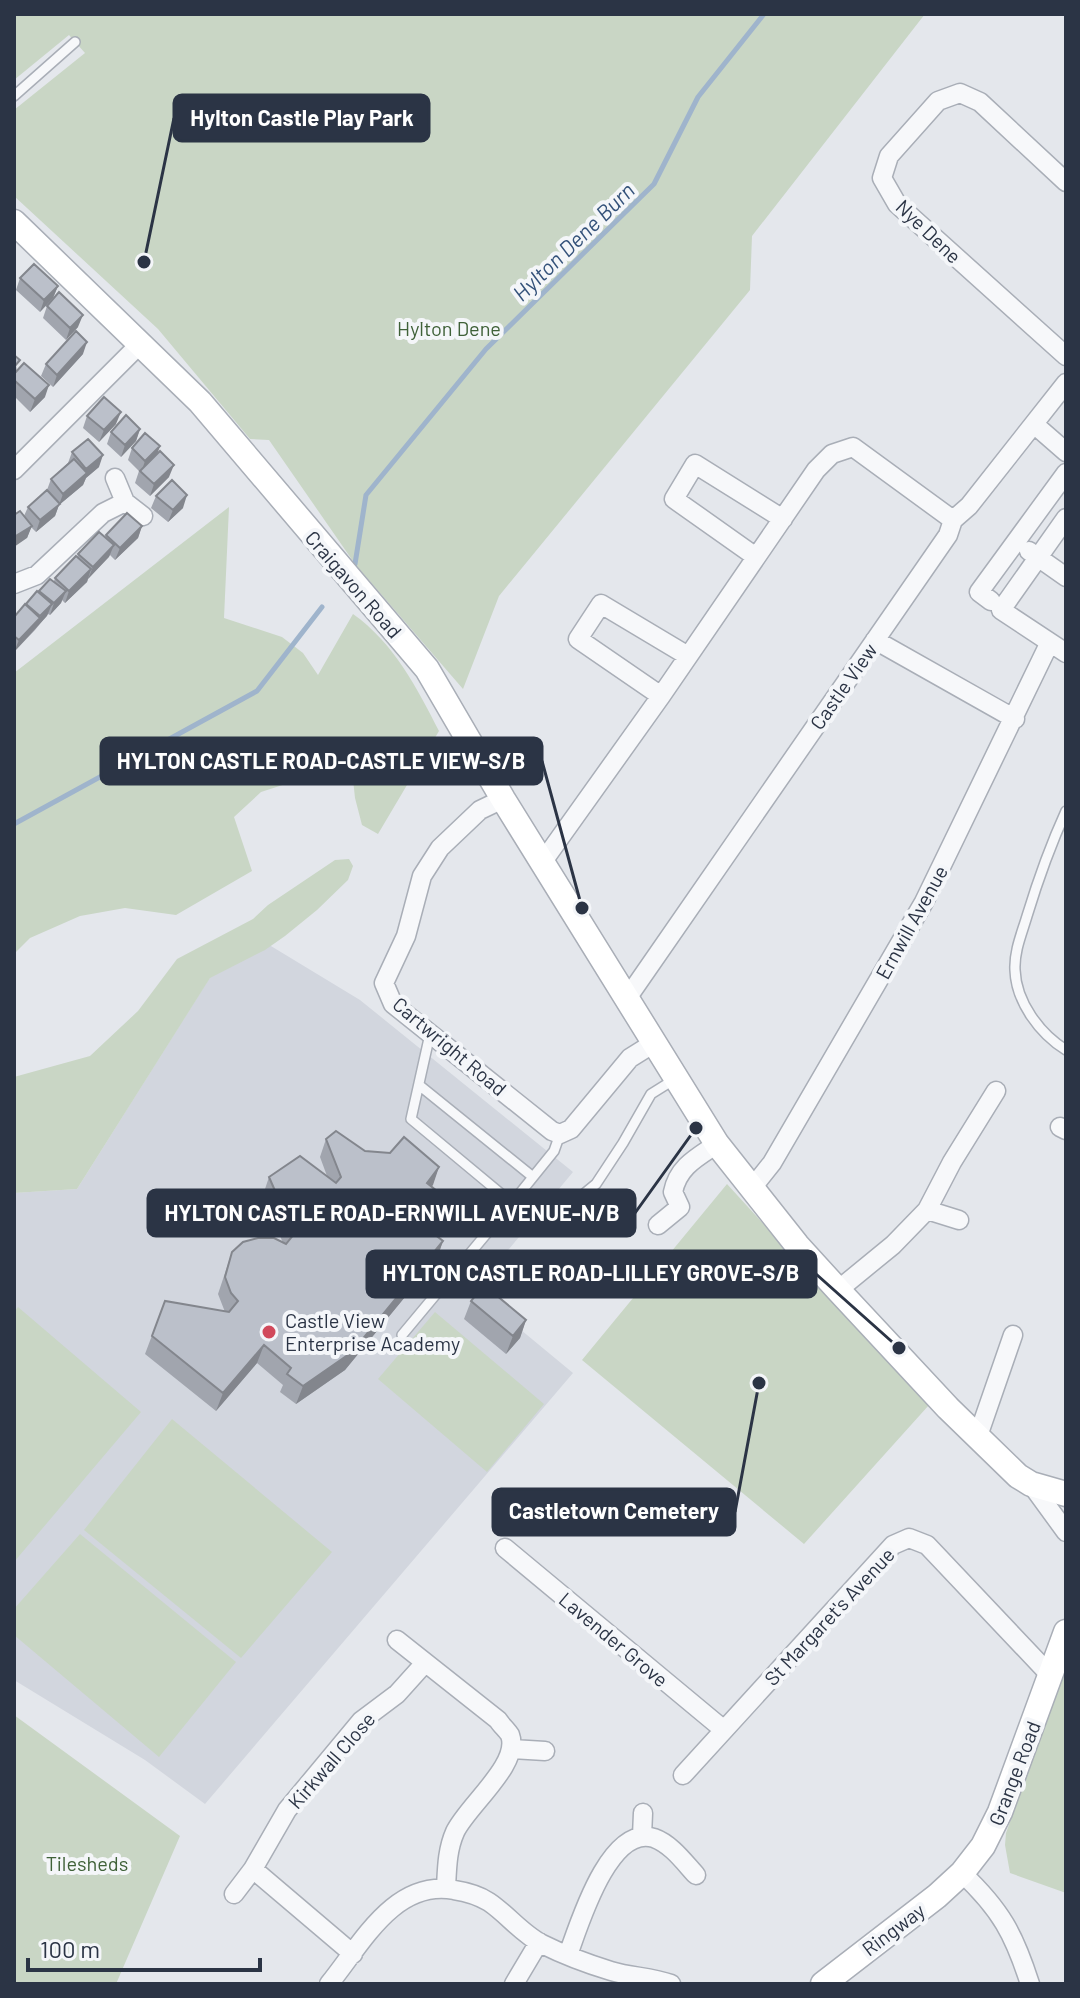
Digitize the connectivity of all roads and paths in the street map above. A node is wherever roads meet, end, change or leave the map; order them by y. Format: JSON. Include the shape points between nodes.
{"nodes":[{"id":1,"x":75,"y":42,"type":"dead end"},
{"id":2,"x":14,"y":96,"type":"edge"},
{"id":3,"x":1066,"y":182,"type":"edge"},
{"id":4,"x":14,"y":222,"type":"edge"},
{"id":5,"x":140,"y":344,"type":"junction"},
{"id":6,"x":1066,"y":356,"type":"edge"},
{"id":7,"x":1066,"y":383,"type":"edge"},
{"id":8,"x":1035,"y":425,"type":"junction"},
{"id":9,"x":1066,"y":452,"type":"edge"},
{"id":10,"x":14,"y":470,"type":"edge"},
{"id":11,"x":1066,"y":473,"type":"edge"},
{"id":12,"x":115,"y":478,"type":"dead end"},
{"id":13,"x":125,"y":502,"type":"junction"},
{"id":14,"x":143,"y":516,"type":"dead end"},
{"id":15,"x":1066,"y":518,"type":"edge"},
{"id":16,"x":783,"y":519,"type":"junction"},
{"id":17,"x":953,"y":520,"type":"junction"},
{"id":18,"x":1017,"y":542,"type":"junction"},
{"id":19,"x":756,"y":557,"type":"junction"},
{"id":20,"x":1038,"y":557,"type":"junction"},
{"id":21,"x":1066,"y":577,"type":"edge"},
{"id":22,"x":14,"y":584,"type":"edge"},
{"id":23,"x":991,"y":601,"type":"dead end"},
{"id":24,"x":875,"y":640,"type":"junction"},
{"id":25,"x":1049,"y":644,"type":"junction"},
{"id":26,"x":1066,"y":653,"type":"edge"},
{"id":27,"x":688,"y":656,"type":"junction"},
{"id":28,"x":661,"y":696,"type":"junction"},
{"id":29,"x":1015,"y":719,"type":"junction"},
{"id":30,"x":503,"y":799,"type":"junction"},
{"id":31,"x":1066,"y":811,"type":"edge"},
{"id":32,"x":544,"y":860,"type":"junction"},
{"id":33,"x":628,"y":997,"type":"junction"},
{"id":34,"x":430,"y":1034,"type":"junction"},
{"id":35,"x":654,"y":1043,"type":"junction"},
{"id":36,"x":1066,"y":1050,"type":"edge"},
{"id":37,"x":675,"y":1079,"type":"junction"},
{"id":38,"x":419,"y":1085,"type":"junction"},
{"id":39,"x":996,"y":1091,"type":"dead end"},
{"id":40,"x":560,"y":1134,"type":"junction"},
{"id":41,"x":717,"y":1144,"type":"junction"},
{"id":42,"x":533,"y":1177,"type":"junction"},
{"id":43,"x":752,"y":1188,"type":"junction"},
{"id":44,"x":512,"y":1203,"type":"junction"},
{"id":45,"x":927,"y":1210,"type":"junction"},
{"id":46,"x":959,"y":1220,"type":"dead end"},
{"id":47,"x":551,"y":1221,"type":"dead end"},
{"id":48,"x":658,"y":1225,"type":"dead end"},
{"id":49,"x":838,"y":1290,"type":"junction"},
{"id":50,"x":402,"y":1335,"type":"dead end"},
{"id":51,"x":1013,"y":1335,"type":"dead end"},
{"id":52,"x":978,"y":1436,"type":"junction"},
{"id":53,"x":1031,"y":1484,"type":"junction"},
{"id":54,"x":1066,"y":1494,"type":"edge"},
{"id":55,"x":1066,"y":1532,"type":"edge"},
{"id":56,"x":505,"y":1548,"type":"dead end"},
{"id":57,"x":1066,"y":1632,"type":"edge"},
{"id":58,"x":397,"y":1640,"type":"dead end"},
{"id":59,"x":424,"y":1664,"type":"junction"},
{"id":60,"x":1051,"y":1676,"type":"junction"},
{"id":61,"x":724,"y":1730,"type":"junction"},
{"id":62,"x":512,"y":1749,"type":"junction"},
{"id":63,"x":545,"y":1751,"type":"dead end"},
{"id":64,"x":683,"y":1775,"type":"dead end"},
{"id":65,"x":643,"y":1813,"type":"dead end"},
{"id":66,"x":642,"y":1836,"type":"junction"},
{"id":67,"x":253,"y":1869,"type":"junction"},
{"id":68,"x":962,"y":1873,"type":"junction"},
{"id":69,"x":696,"y":1875,"type":"dead end"},
{"id":70,"x":446,"y":1888,"type":"junction"},
{"id":71,"x":234,"y":1894,"type":"dead end"},
{"id":72,"x":539,"y":1942,"type":"junction"},
{"id":73,"x":353,"y":1954,"type":"junction"},
{"id":74,"x":568,"y":1955,"type":"junction"},
{"id":75,"x":329,"y":1984,"type":"edge"},
{"id":76,"x":514,"y":1984,"type":"edge"},
{"id":77,"x":671,"y":1984,"type":"edge"},
{"id":78,"x":823,"y":1984,"type":"edge"},
{"id":79,"x":1030,"y":1984,"type":"edge"}],
"edges":[{"from":1,"to":2,"type":"lane"},
{"from":3,"to":6,"type":"street","name":"Nye Dene","via":[[980,102],[960,93],[938,101],[889,156],[882,178],[897,204]]},
{"from":4,"to":5,"type":"street","name":"Craigavon Road"},
{"from":5,"to":10,"type":"street"},
{"from":5,"to":30,"type":"street","name":"Craigavon Road","via":[[200,402],[427,669]]},
{"from":7,"to":8,"type":"street","name":"Castle View"},
{"from":8,"to":9,"type":"street"},
{"from":8,"to":17,"type":"street","name":"Castle View"},
{"from":11,"to":18,"type":"street"},
{"from":12,"to":13,"type":"street"},
{"from":13,"to":14,"type":"street"},
{"from":13,"to":22,"type":"street","via":[[103,513],[37,575]]},
{"from":15,"to":20,"type":"street"},
{"from":16,"to":17,"type":"street","via":[[816,470],[832,454],[853,447]]},
{"from":16,"to":19,"type":"street"},
{"from":16,"to":19,"type":"street","via":[[695,464],[674,499]]},
{"from":17,"to":24,"type":"street","name":"Castle View"},
{"from":18,"to":20,"type":"street"},
{"from":18,"to":23,"type":"street","via":[[979,592]]},
{"from":19,"to":27,"type":"street"},
{"from":20,"to":21,"type":"street"},
{"from":20,"to":25,"type":"street","via":[[1001,610]]},
{"from":24,"to":29,"type":"street"},
{"from":24,"to":33,"type":"street","name":"Castle View"},
{"from":25,"to":26,"type":"street"},
{"from":25,"to":29,"type":"street","name":"Ernwill Avenue"},
{"from":27,"to":28,"type":"street"},
{"from":27,"to":28,"type":"street","via":[[601,604],[578,639]]},
{"from":28,"to":32,"type":"street"},
{"from":29,"to":43,"type":"street","name":"Ernwill Avenue","via":[[924,902],[772,1163]]},
{"from":30,"to":32,"type":"street","name":"Craigavon Road"},
{"from":30,"to":34,"type":"street","name":"Cartwright Road","via":[[480,810],[440,848],[422,876],[406,936],[384,983],[393,1004]]},
{"from":31,"to":36,"type":"lane","via":[[1046,856],[1016,952],[1015,972],[1029,1015]]},
{"from":32,"to":33,"type":"street","name":"Craigavon Road"},
{"from":33,"to":35,"type":"street","name":"Craigavon Road"},
{"from":34,"to":38,"type":"lane"},
{"from":34,"to":40,"type":"street","name":"Cartwright Road"},
{"from":35,"to":37,"type":"street","name":"Craigavon Road"},
{"from":35,"to":40,"type":"street","via":[[630,1058],[571,1129]]},
{"from":37,"to":41,"type":"street","name":"Craigavon Road"},
{"from":37,"to":47,"type":"lane","via":[[651,1094],[596,1184]]},
{"from":38,"to":42,"type":"lane"},
{"from":38,"to":44,"type":"lane","via":[[411,1119]]},
{"from":39,"to":45,"type":"street"},
{"from":40,"to":42,"type":"lane"},
{"from":41,"to":43,"type":"street","name":"Craigavon Road"},
{"from":41,"to":48,"type":"street","via":[[676,1177],[673,1192],[680,1207]]},
{"from":42,"to":44,"type":"lane"},
{"from":43,"to":49,"type":"street","name":"Craigavon Road"},
{"from":44,"to":50,"type":"lane"},
{"from":45,"to":46,"type":"street"},
{"from":45,"to":49,"type":"street"},
{"from":49,"to":52,"type":"street","name":"Craigavon Road"},
{"from":51,"to":52,"type":"street"},
{"from":52,"to":53,"type":"street","name":"Craigavon Road"},
{"from":53,"to":54,"type":"street"},
{"from":53,"to":55,"type":"street"},
{"from":56,"to":61,"type":"street","name":"Lavender Grove"},
{"from":57,"to":60,"type":"street","name":"Grange Road"},
{"from":58,"to":59,"type":"street"},
{"from":59,"to":62,"type":"street","via":[[498,1720],[510,1735]]},
{"from":59,"to":67,"type":"street","name":"Kirkwall Close","via":[[333,1754],[287,1810]]},
{"from":60,"to":61,"type":"street","name":"St Margaret's Avenue","via":[[927,1545],[909,1538],[893,1545]]},
{"from":60,"to":68,"type":"street","name":"Grange Road","via":[[1000,1812]]},
{"from":61,"to":64,"type":"street","name":"St Margaret's Avenue"},
{"from":62,"to":63,"type":"street"},
{"from":62,"to":70,"type":"street","via":[[504,1768],[455,1831]]},
{"from":65,"to":66,"type":"street"},
{"from":66,"to":69,"type":"street","via":[[666,1845]]},
{"from":66,"to":74,"type":"street","via":[[625,1844],[608,1863]]},
{"from":67,"to":71,"type":"street","name":"Kirkwall Close"},
{"from":67,"to":73,"type":"street"},
{"from":68,"to":78,"type":"street","name":"Ringway"},
{"from":68,"to":79,"type":"street","via":[[999,1911]]},
{"from":70,"to":72,"type":"street","via":[[488,1901]]},
{"from":70,"to":73,"type":"street","via":[[406,1896]]},
{"from":72,"to":74,"type":"street"},
{"from":72,"to":76,"type":"street"},
{"from":73,"to":75,"type":"street"},
{"from":74,"to":77,"type":"street","via":[[613,1972]]}]}
